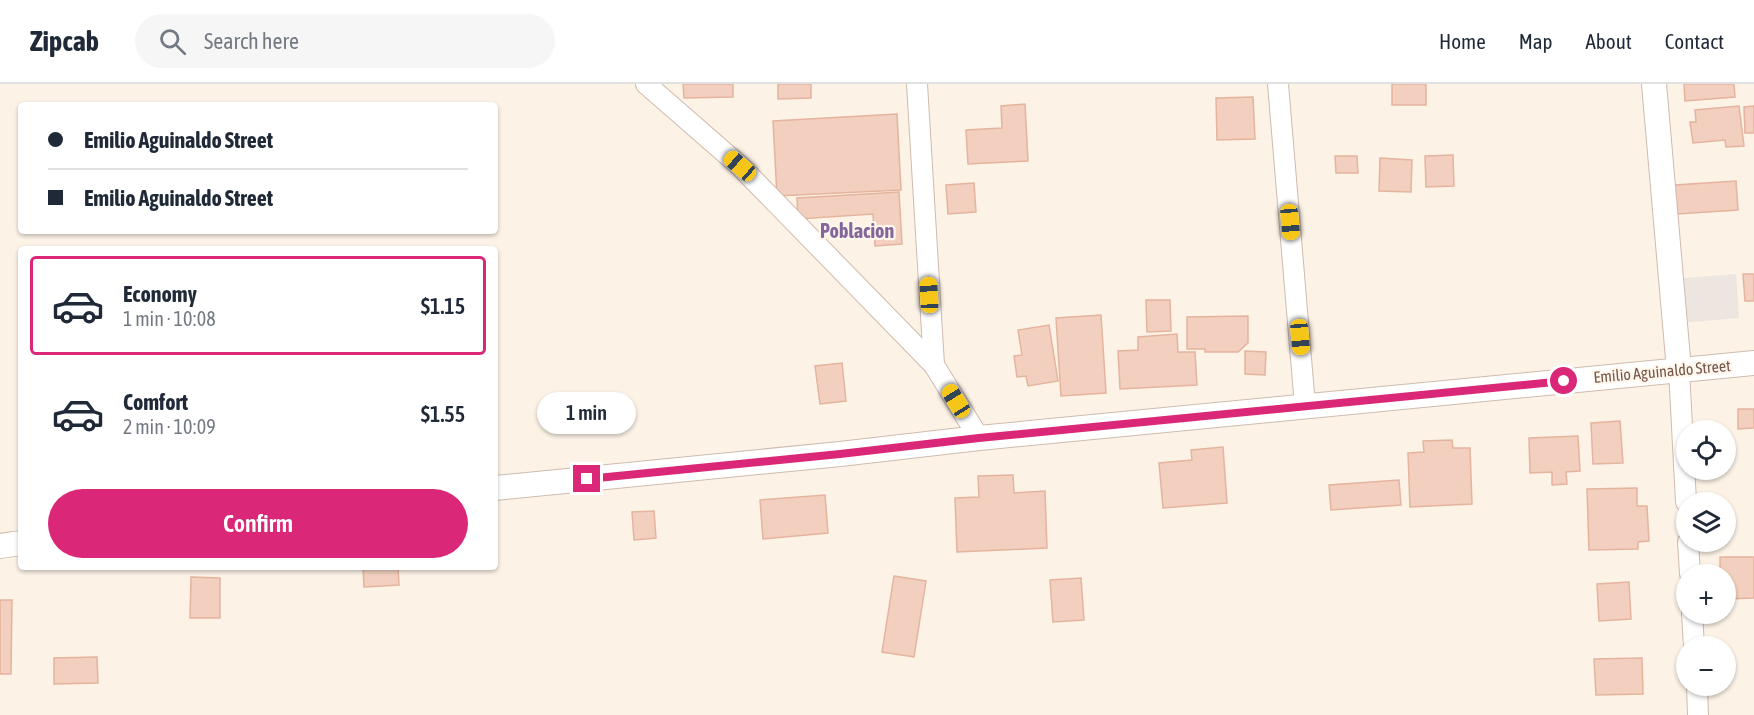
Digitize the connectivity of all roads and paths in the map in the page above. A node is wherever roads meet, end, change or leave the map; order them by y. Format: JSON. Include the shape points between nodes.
{"nodes":[{"id":1,"x":646,"y":84,"type":"edge"},
{"id":2,"x":917,"y":84,"type":"edge"},
{"id":3,"x":1278,"y":84,"type":"edge"},
{"id":4,"x":1654,"y":84,"type":"edge"},
{"id":5,"x":1754,"y":363,"type":"edge"},
{"id":6,"x":934,"y":365,"type":"junction"},
{"id":7,"x":1678,"y":370,"type":"junction"},
{"id":8,"x":1305,"y":406,"type":"junction"},
{"id":9,"x":979,"y":438,"type":"junction"},
{"id":10,"x":498,"y":488,"type":"edge"},
{"id":11,"x":1685,"y":492,"type":"edge"},
{"id":12,"x":18,"y":543,"type":"edge"},
{"id":13,"x":0,"y":546,"type":"edge"},
{"id":14,"x":1697,"y":696,"type":"edge"},
{"id":15,"x":1698,"y":715,"type":"edge"}],
"edges":[{"from":1,"to":6,"type":"street","via":[[740,166]]},
{"from":2,"to":6,"type":"street"},
{"from":3,"to":8,"type":"street"},
{"from":4,"to":7,"type":"street"},
{"from":5,"to":7,"type":"street","name":"Emilio Aguinaldo Street"},
{"from":6,"to":9,"type":"street"},
{"from":7,"to":8,"type":"street","name":"Emilio Aguinaldo Street"},
{"from":7,"to":11,"type":"street"},
{"from":8,"to":9,"type":"street","name":"Emilio Aguinaldo Street"},
{"from":9,"to":10,"type":"street","name":"Emilio Aguinaldo Street"},
{"from":12,"to":13,"type":"street"},
{"from":14,"to":15,"type":"street"}]}
